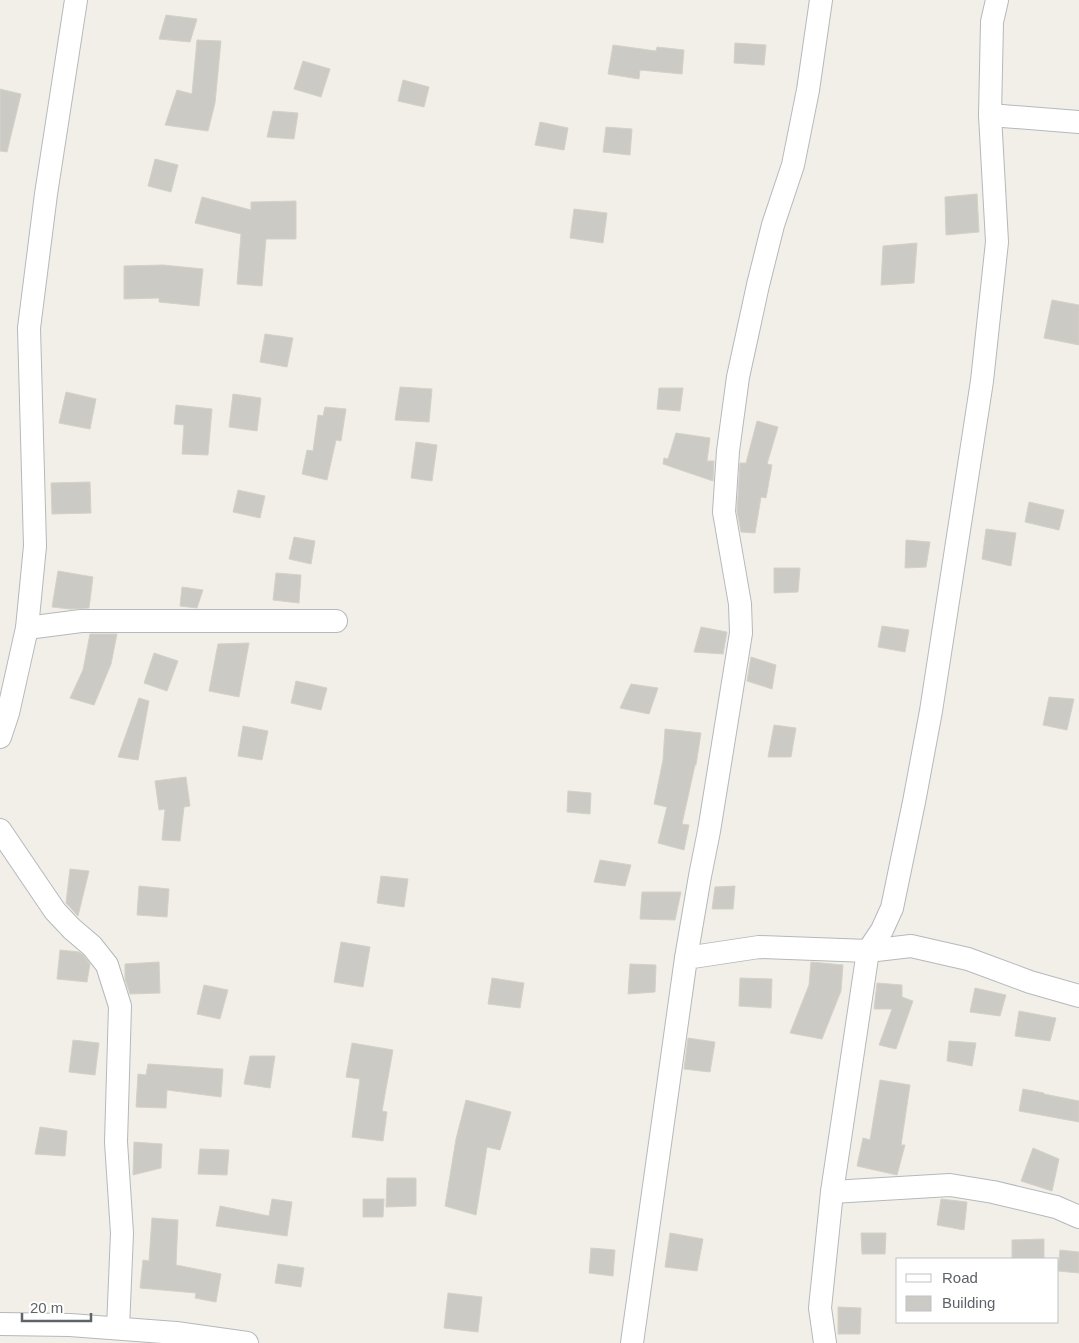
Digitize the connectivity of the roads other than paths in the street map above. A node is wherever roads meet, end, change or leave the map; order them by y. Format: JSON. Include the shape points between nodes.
{"nodes":[{"id":1,"x":76,"y":0,"type":"edge"},
{"id":2,"x":822,"y":0,"type":"edge"},
{"id":3,"x":997,"y":0,"type":"edge"},
{"id":4,"x":990,"y":115,"type":"junction"},
{"id":5,"x":1079,"y":122,"type":"edge"},
{"id":6,"x":336,"y":621,"type":"dead end"},
{"id":7,"x":28,"y":628,"type":"junction"},
{"id":8,"x":0,"y":737,"type":"edge"},
{"id":9,"x":0,"y":830,"type":"edge"},
{"id":10,"x":868,"y":951,"type":"junction"},
{"id":11,"x":686,"y":958,"type":"junction"},
{"id":12,"x":1079,"y":996,"type":"edge"},
{"id":13,"x":832,"y":1192,"type":"junction"},
{"id":14,"x":1079,"y":1217,"type":"edge"},
{"id":15,"x":0,"y":1324,"type":"edge"},
{"id":16,"x":118,"y":1328,"type":"junction"},
{"id":17,"x":248,"y":1343,"type":"edge"},
{"id":18,"x":632,"y":1343,"type":"edge"},
{"id":19,"x":825,"y":1343,"type":"edge"}],
"edges":[{"from":1,"to":7,"type":"street","via":[[29,328],[35,546]]},
{"from":2,"to":11,"type":"street","via":[[793,165],[765,253],[728,451],[724,512],[740,604],[741,633]]},
{"from":3,"to":4,"type":"street","via":[[992,22]]},
{"from":4,"to":5,"type":"street"},
{"from":4,"to":10,"type":"street","via":[[996,242],[982,381],[914,802],[892,908]]},
{"from":6,"to":7,"type":"street","via":[[80,621]]},
{"from":7,"to":8,"type":"street"},
{"from":9,"to":16,"type":"street","via":[[55,912],[108,965],[120,1006],[116,1142],[122,1233]]},
{"from":10,"to":11,"type":"street","via":[[759,947]]},
{"from":10,"to":12,"type":"street","via":[[911,946],[968,959]]},
{"from":10,"to":13,"type":"street"},
{"from":11,"to":18,"type":"street"},
{"from":13,"to":14,"type":"street","via":[[950,1186],[1056,1207]]},
{"from":13,"to":19,"type":"street","via":[[820,1308]]},
{"from":15,"to":16,"type":"street"},
{"from":16,"to":17,"type":"street"}]}
